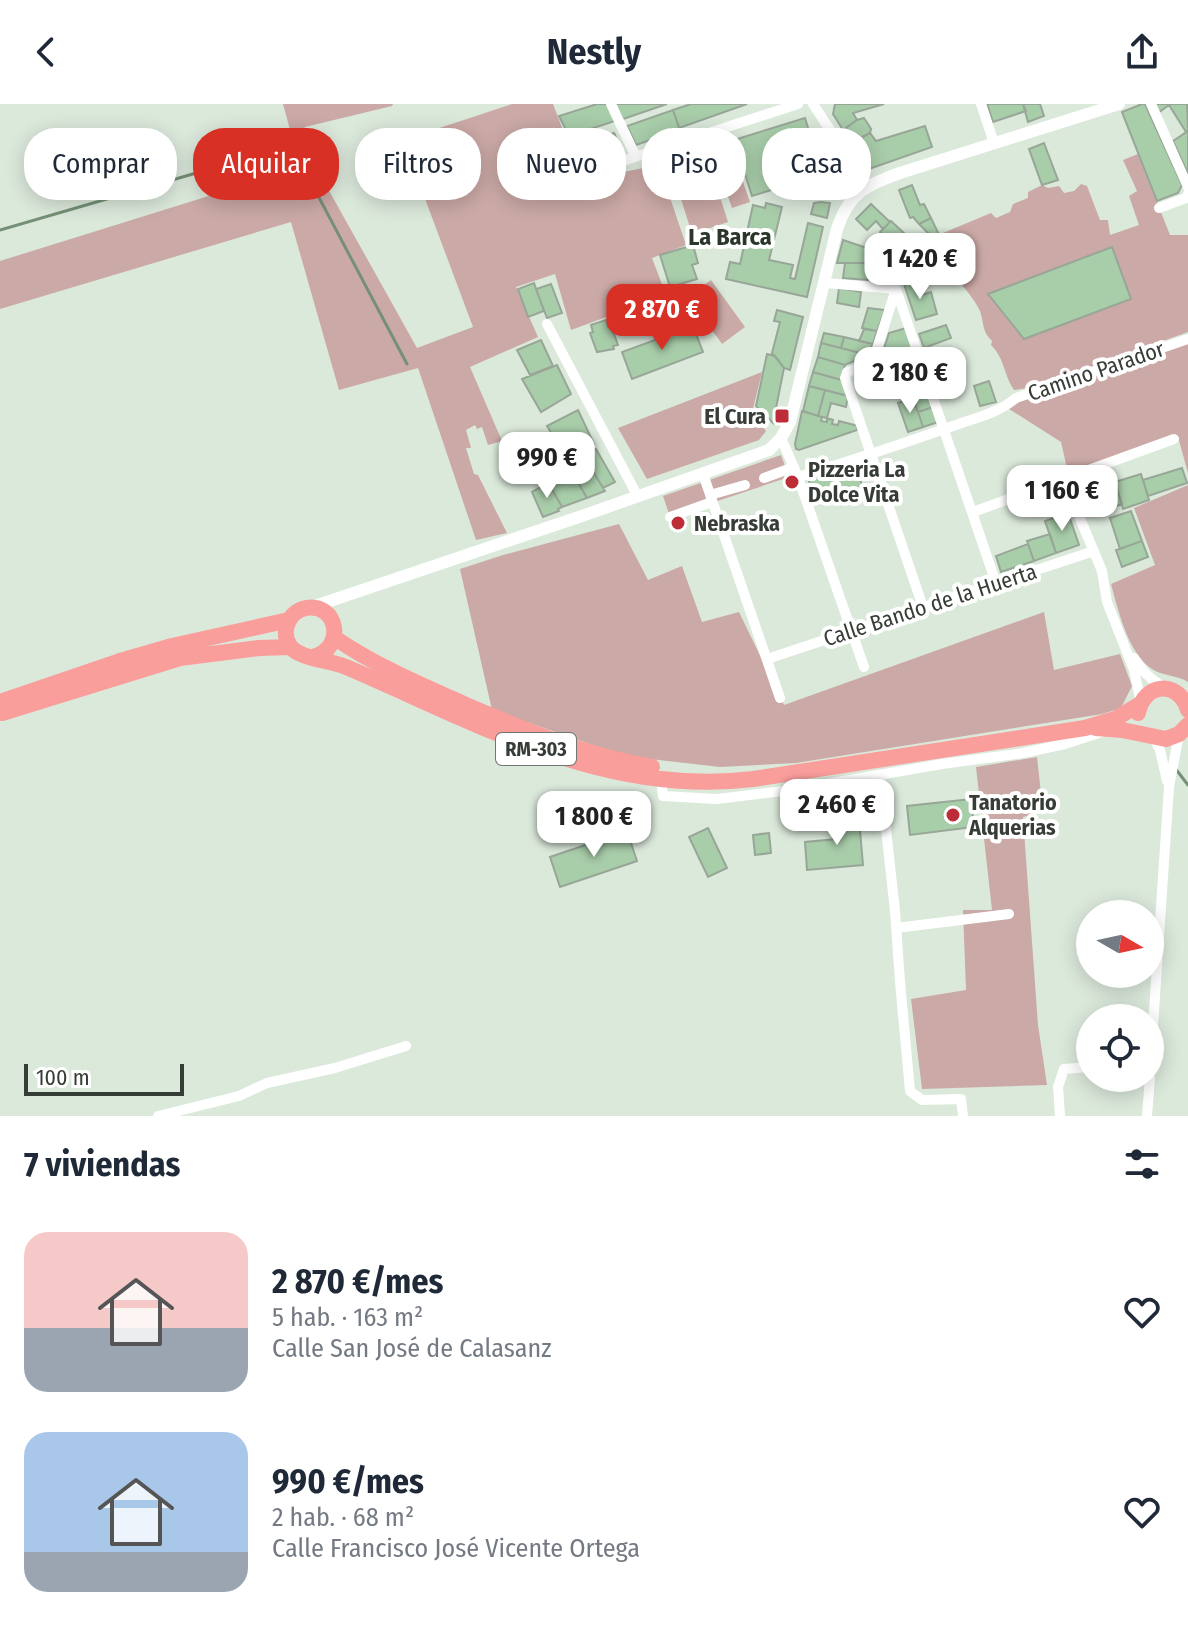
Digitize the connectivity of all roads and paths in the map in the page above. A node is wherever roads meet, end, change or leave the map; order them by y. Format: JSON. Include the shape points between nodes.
{"nodes":[{"id":1,"x":611,"y":104,"type":"edge"},
{"id":2,"x":798,"y":104,"type":"edge"},
{"id":3,"x":813,"y":104,"type":"edge"},
{"id":4,"x":981,"y":104,"type":"edge"},
{"id":5,"x":1119,"y":104,"type":"edge"},
{"id":6,"x":1151,"y":104,"type":"edge"},
{"id":7,"x":829,"y":128,"type":"edge"},
{"id":8,"x":994,"y":143,"type":"junction"},
{"id":9,"x":636,"y":157,"type":"junction"},
{"id":10,"x":626,"y":160,"type":"edge"},
{"id":11,"x":871,"y":184,"type":"edge"},
{"id":12,"x":1188,"y":187,"type":"edge"},
{"id":13,"x":1188,"y":194,"type":"edge"},
{"id":14,"x":852,"y":200,"type":"edge"},
{"id":15,"x":1159,"y":208,"type":"dead end"},
{"id":16,"x":825,"y":283,"type":"junction"},
{"id":17,"x":896,"y":289,"type":"junction"},
{"id":18,"x":547,"y":324,"type":"dead end"},
{"id":19,"x":1188,"y":339,"type":"edge"},
{"id":20,"x":944,"y":429,"type":"junction"},
{"id":21,"x":781,"y":438,"type":"junction"},
{"id":22,"x":1174,"y":439,"type":"dead end"},
{"id":23,"x":870,"y":455,"type":"junction"},
{"id":24,"x":796,"y":472,"type":"junction"},
{"id":25,"x":703,"y":474,"type":"junction"},
{"id":26,"x":1069,"y":477,"type":"junction"},
{"id":27,"x":764,"y":478,"type":"dead end"},
{"id":28,"x":745,"y":485,"type":"dead end"},
{"id":29,"x":638,"y":497,"type":"junction"},
{"id":30,"x":711,"y":499,"type":"junction"},
{"id":31,"x":973,"y":512,"type":"junction"},
{"id":32,"x":670,"y":517,"type":"dead end"},
{"id":33,"x":1094,"y":551,"type":"junction"},
{"id":34,"x":996,"y":583,"type":"junction"},
{"id":35,"x":361,"y":589,"type":"junction"},
{"id":36,"x":311,"y":607,"type":"junction"},
{"id":37,"x":923,"y":607,"type":"junction"},
{"id":38,"x":289,"y":620,"type":"junction"},
{"id":39,"x":334,"y":630,"type":"junction"},
{"id":40,"x":852,"y":631,"type":"junction"},
{"id":41,"x":291,"y":647,"type":"junction"},
{"id":42,"x":1126,"y":647,"type":"junction"},
{"id":43,"x":313,"y":657,"type":"junction"},
{"id":44,"x":767,"y":659,"type":"junction"},
{"id":45,"x":864,"y":667,"type":"dead end"},
{"id":46,"x":1178,"y":693,"type":"edge"},
{"id":47,"x":780,"y":698,"type":"dead end"},
{"id":48,"x":0,"y":702,"type":"edge"},
{"id":49,"x":1140,"y":703,"type":"junction"},
{"id":50,"x":0,"y":713,"type":"edge"},
{"id":51,"x":1186,"y":724,"type":"edge"},
{"id":52,"x":1085,"y":728,"type":"junction"},
{"id":53,"x":1110,"y":729,"type":"junction"},
{"id":54,"x":1150,"y":736,"type":"junction"},
{"id":55,"x":880,"y":775,"type":"junction"},
{"id":56,"x":773,"y":776,"type":"junction"},
{"id":57,"x":661,"y":779,"type":"junction"},
{"id":58,"x":1169,"y":787,"type":"junction"},
{"id":59,"x":1009,"y":914,"type":"dead end"},
{"id":60,"x":896,"y":928,"type":"junction"},
{"id":61,"x":1154,"y":1004,"type":"edge"},
{"id":62,"x":406,"y":1046,"type":"dead end"},
{"id":63,"x":1076,"y":1068,"type":"edge"},
{"id":64,"x":1149,"y":1092,"type":"edge"},
{"id":65,"x":158,"y":1116,"type":"edge"},
{"id":66,"x":963,"y":1116,"type":"edge"},
{"id":67,"x":1060,"y":1116,"type":"edge"},
{"id":68,"x":1147,"y":1116,"type":"edge"}],
"edges":[{"from":1,"to":9,"type":"street"},
{"from":2,"to":9,"type":"street"},
{"from":3,"to":7,"type":"street"},
{"from":4,"to":8,"type":"street"},
{"from":5,"to":8,"type":"street"},
{"from":6,"to":12,"type":"street"},
{"from":8,"to":11,"type":"street"},
{"from":9,"to":10,"type":"street"},
{"from":13,"to":15,"type":"street"},
{"from":14,"to":16,"type":"street","via":[[842,216]]},
{"from":16,"to":17,"type":"street"},
{"from":16,"to":21,"type":"street","via":[[790,422]]},
{"from":17,"to":20,"type":"street"},
{"from":17,"to":23,"type":"street","via":[[872,364],[847,372],[845,378]]},
{"from":18,"to":29,"type":"street"},
{"from":19,"to":20,"type":"street","name":"Camino Parador","via":[[1016,398],[1006,407]]},
{"from":20,"to":23,"type":"street","name":"Camino Parador"},
{"from":20,"to":31,"type":"street"},
{"from":21,"to":24,"type":"street"},
{"from":21,"to":25,"type":"street","via":[[762,453]]},
{"from":22,"to":26,"type":"street"},
{"from":23,"to":24,"type":"street","name":"Camino Parador"},
{"from":23,"to":37,"type":"street"},
{"from":24,"to":27,"type":"street","name":"Camino Parador"},
{"from":24,"to":40,"type":"street"},
{"from":25,"to":29,"type":"street"},
{"from":25,"to":30,"type":"street"},
{"from":26,"to":31,"type":"street"},
{"from":26,"to":33,"type":"street"},
{"from":28,"to":30,"type":"street"},
{"from":29,"to":35,"type":"street"},
{"from":30,"to":32,"type":"street"},
{"from":30,"to":44,"type":"street"},
{"from":31,"to":34,"type":"street"},
{"from":33,"to":34,"type":"street","name":"Calle Bando de la Huerta"},
{"from":33,"to":42,"type":"street"},
{"from":34,"to":37,"type":"street","name":"Calle Bando de la Huerta"},
{"from":35,"to":36,"type":"street"},
{"from":35,"to":39,"type":"street","via":[[339,606]]},
{"from":36,"to":38,"type":"highway"},
{"from":36,"to":39,"type":"highway","number":"RM-303","via":[[324,611]]},
{"from":37,"to":40,"type":"street","name":"Calle Bando de la Huerta"},
{"from":38,"to":41,"type":"highway","via":[[286,634]]},
{"from":38,"to":48,"type":"highway","via":[[133,657]]},
{"from":39,"to":43,"type":"highway","via":[[327,651]]},
{"from":39,"to":56,"type":"highway","number":"RM-303","via":[[360,655],[395,673],[599,757],[711,775]]},
{"from":40,"to":44,"type":"street","name":"Calle Bando de la Huerta"},
{"from":40,"to":45,"type":"street"},
{"from":41,"to":43,"type":"highway","number":"RM-303"},
{"from":41,"to":50,"type":"highway","number":"RM-303","via":[[180,658]]},
{"from":42,"to":46,"type":"street","via":[[1152,680]]},
{"from":42,"to":49,"type":"street"},
{"from":43,"to":57,"type":"highway","number":"RM-303","via":[[555,756]]},
{"from":44,"to":47,"type":"street"},
{"from":46,"to":49,"type":"highway","number":"RM-303","via":[[1151,691]]},
{"from":46,"to":51,"type":"highway","via":[[1186,703]]},
{"from":49,"to":52,"type":"highway","number":"RM-303","via":[[1115,719]]},
{"from":49,"to":54,"type":"highway","via":[[1138,717]]},
{"from":51,"to":54,"type":"highway","number":"RM-303","via":[[1166,739]]},
{"from":51,"to":58,"type":"street"},
{"from":52,"to":53,"type":"highway","number":"RM-303"},
{"from":52,"to":56,"type":"highway","number":"RM-303"},
{"from":53,"to":54,"type":"highway","number":"RM-303"},
{"from":53,"to":55,"type":"street","via":[[1023,753]]},
{"from":54,"to":58,"type":"street","via":[[1160,750]]},
{"from":55,"to":57,"type":"street","via":[[717,799],[663,796]]},
{"from":55,"to":60,"type":"street"},
{"from":56,"to":57,"type":"highway","number":"RM-303","via":[[714,782]]},
{"from":58,"to":61,"type":"street"},
{"from":59,"to":60,"type":"street"},
{"from":60,"to":66,"type":"street","via":[[910,1091],[922,1100],[961,1099]]},
{"from":62,"to":65,"type":"street"},
{"from":63,"to":67,"type":"street","via":[[1064,1069],[1058,1087]]},
{"from":64,"to":68,"type":"street"}]}
